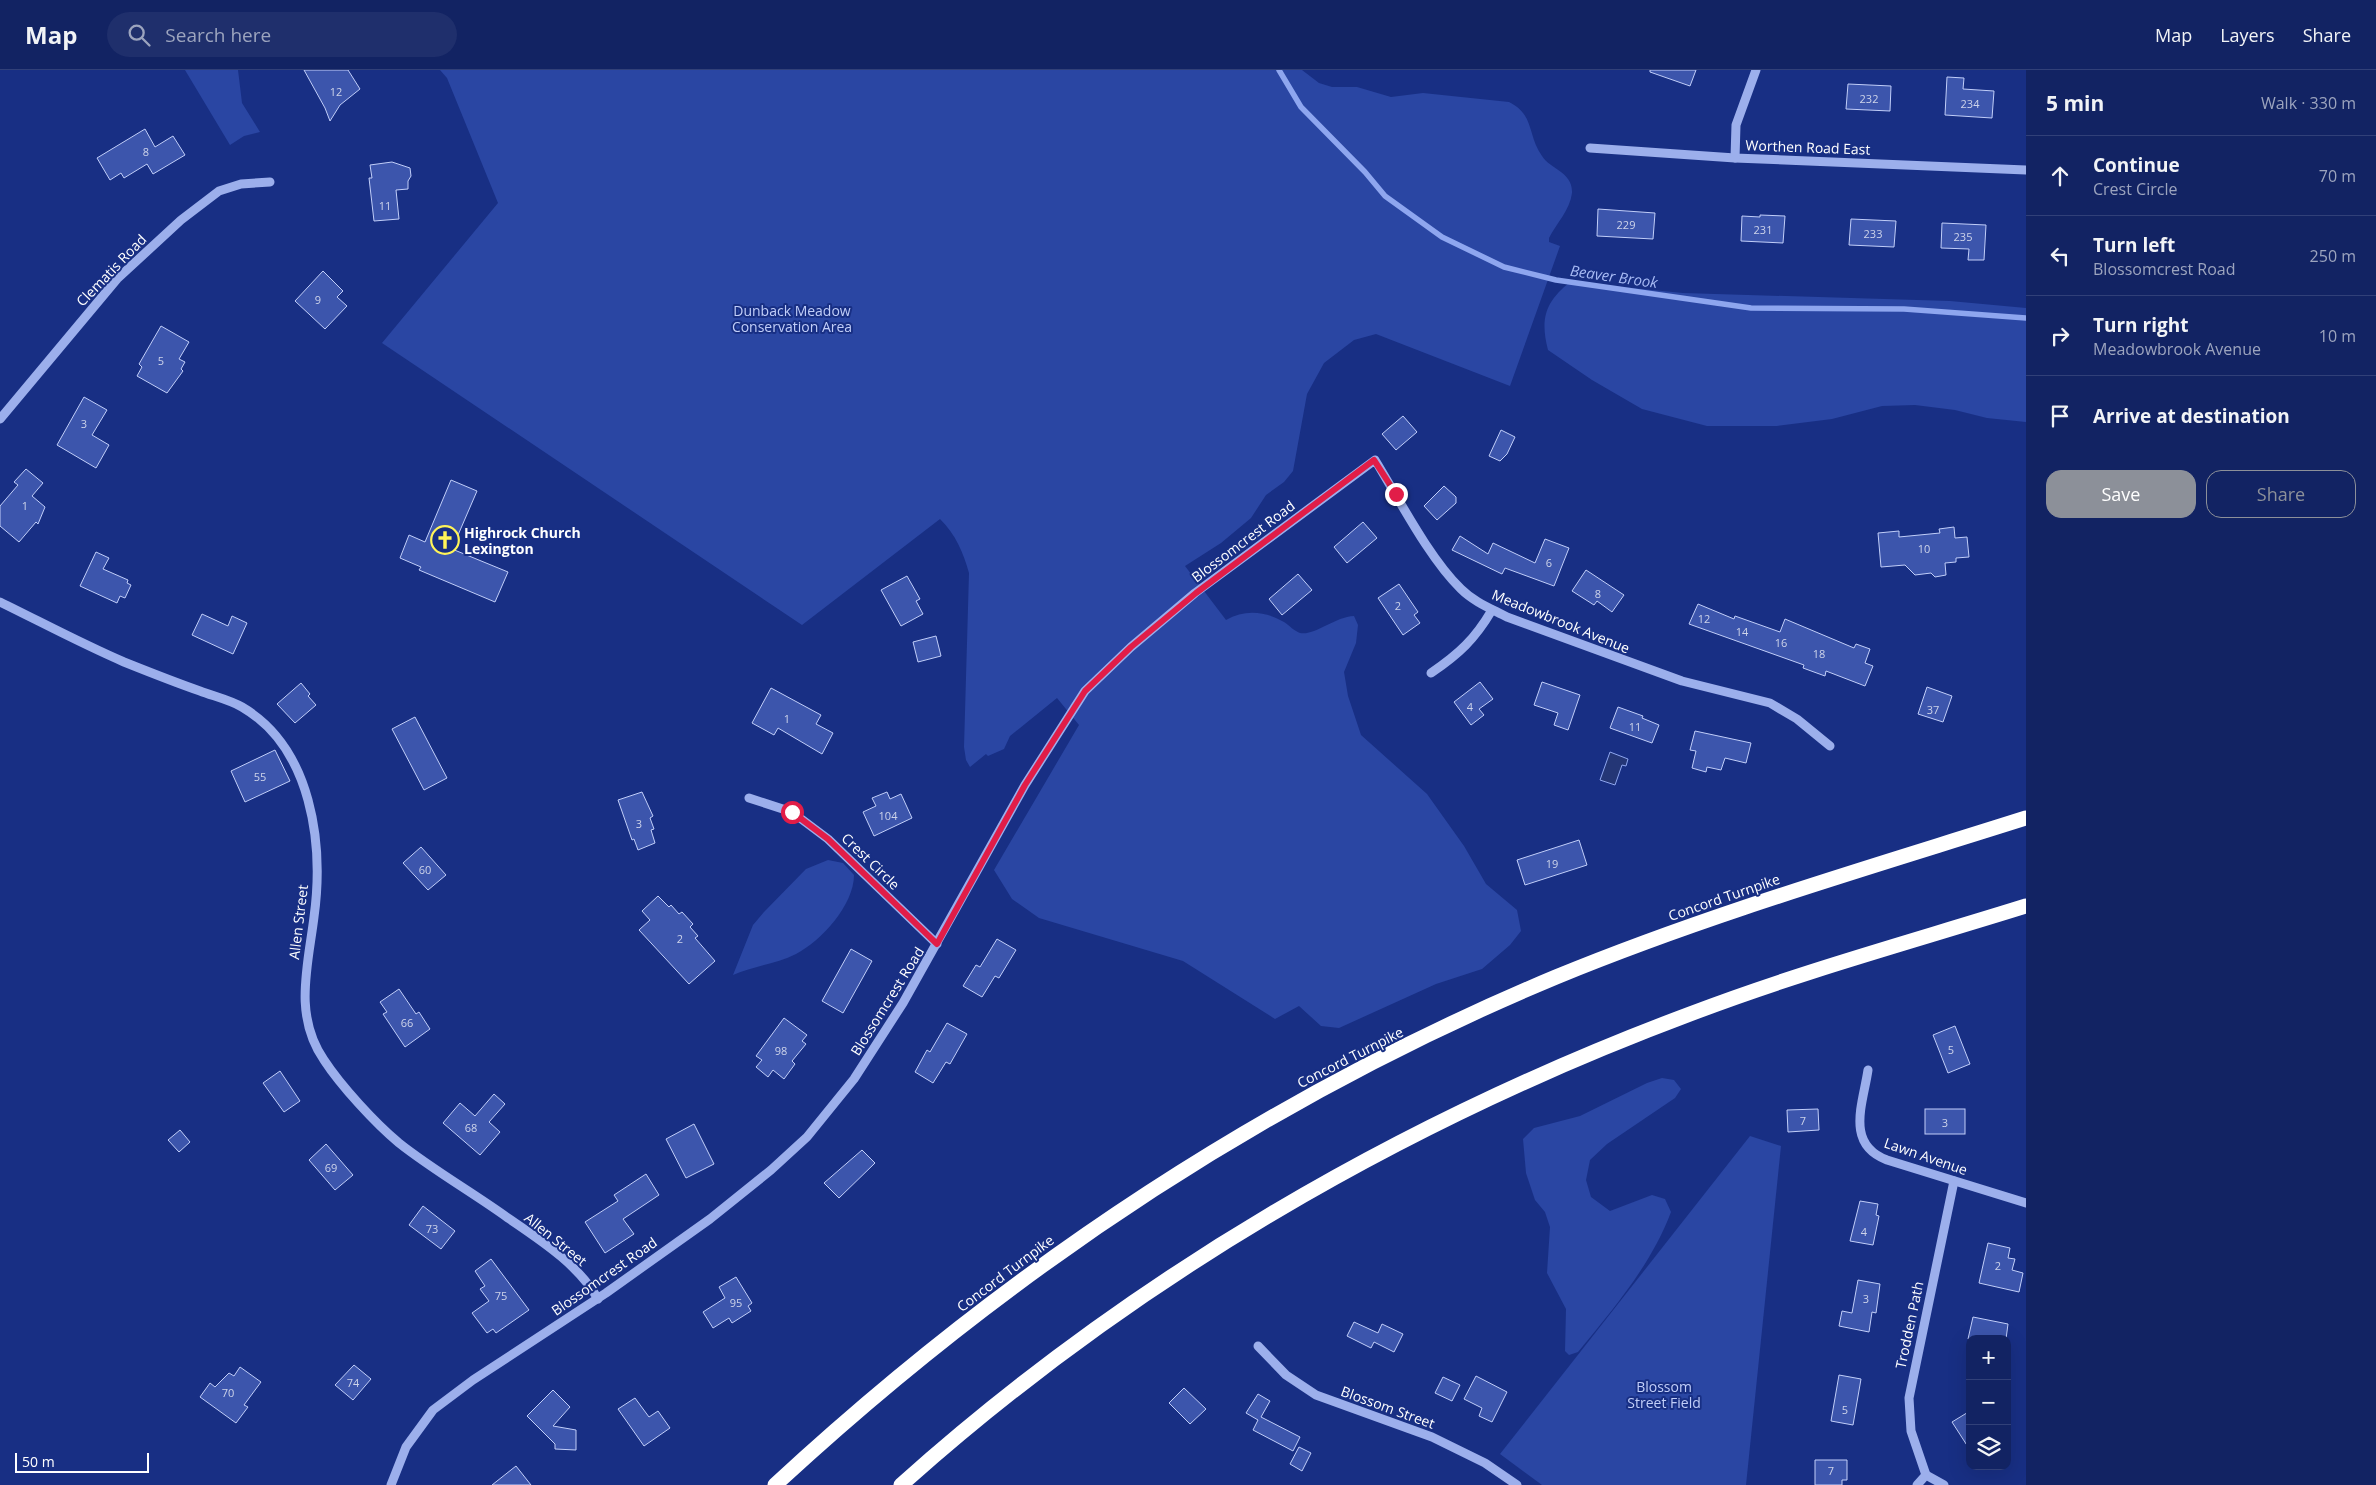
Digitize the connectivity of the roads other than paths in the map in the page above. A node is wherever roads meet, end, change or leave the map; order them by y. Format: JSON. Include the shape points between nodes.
{"nodes":[{"id":1,"x":1756,"y":70,"type":"edge"},
{"id":2,"x":1590,"y":148,"type":"dead end"},
{"id":3,"x":1734,"y":158,"type":"junction"},
{"id":4,"x":2026,"y":170,"type":"edge"},
{"id":5,"x":270,"y":182,"type":"dead end"},
{"id":6,"x":0,"y":419,"type":"edge"},
{"id":7,"x":1374,"y":460,"type":"joint"},
{"id":8,"x":0,"y":602,"type":"edge"},
{"id":9,"x":1492,"y":610,"type":"junction"},
{"id":10,"x":1431,"y":673,"type":"dead end"},
{"id":11,"x":1830,"y":746,"type":"dead end"},
{"id":12,"x":749,"y":798,"type":"dead end"},
{"id":13,"x":2026,"y":818,"type":"edge"},
{"id":14,"x":2026,"y":906,"type":"edge"},
{"id":15,"x":937,"y":944,"type":"junction"},
{"id":16,"x":1868,"y":1070,"type":"dead end"},
{"id":17,"x":1954,"y":1181,"type":"junction"},
{"id":18,"x":2026,"y":1203,"type":"edge"},
{"id":19,"x":598,"y":1299,"type":"junction"},
{"id":20,"x":1258,"y":1346,"type":"dead end"},
{"id":21,"x":1926,"y":1475,"type":"junction"},
{"id":22,"x":391,"y":1485,"type":"edge"},
{"id":23,"x":775,"y":1485,"type":"edge"},
{"id":24,"x":901,"y":1485,"type":"edge"},
{"id":25,"x":1517,"y":1485,"type":"edge"},
{"id":26,"x":1917,"y":1485,"type":"edge"},
{"id":27,"x":1944,"y":1485,"type":"edge"}],
"edges":[{"from":1,"to":3,"type":"street","via":[[1736,125]]},
{"from":2,"to":3,"type":"street","name":"Worthen Road East"},
{"from":3,"to":4,"type":"street","name":"Worthen Road East"},
{"from":5,"to":6,"type":"street","name":"Clematis Road","via":[[229,187],[210,196],[186,215],[117,279]]},
{"from":7,"to":9,"type":"street","name":"Meadowbrook Avenue","via":[[1436,558],[1461,590]]},
{"from":7,"to":15,"type":"street","name":"Blossomcrest Road","via":[[1196,593],[1131,647],[1085,691],[1021,792]]},
{"from":8,"to":19,"type":"street","name":"Allen Street","via":[[121,661],[242,707],[270,729],[296,764],[315,834],[318,871],[315,915],[304,988],[309,1028],[323,1059],[398,1142],[563,1259],[591,1286]]},
{"from":9,"to":10,"type":"street","via":[[1478,634]]},
{"from":9,"to":11,"type":"street","name":"Meadowbrook Avenue","via":[[1682,681],[1770,703],[1797,719]]},
{"from":12,"to":15,"type":"street","name":"Crest Circle","via":[[792,812],[828,839]]},
{"from":13,"to":23,"type":"highway","name":"Concord Turnpike","via":[[1801,887],[1647,941],[1496,1003],[1349,1074],[1235,1137],[1071,1244],[910,1367]]},
{"from":14,"to":24,"type":"highway","via":[[1689,1014],[1542,1074],[1395,1145],[1280,1208],[1143,1296],[1037,1373]]},
{"from":15,"to":19,"type":"street","name":"Blossomcrest Road","via":[[854,1079],[807,1137],[710,1220]]},
{"from":16,"to":17,"type":"street","name":"Lawn Avenue","via":[[1860,1130],[1866,1146],[1881,1157]]},
{"from":17,"to":18,"type":"street","name":"Lawn Avenue"},
{"from":17,"to":21,"type":"street","name":"Trodden Path","via":[[1909,1398],[1911,1431]]},
{"from":19,"to":22,"type":"street","name":"Blossomcrest Road","via":[[473,1380],[433,1410],[406,1447]]},
{"from":20,"to":25,"type":"street","name":"Blossom Street","via":[[1286,1375],[1316,1395],[1432,1437],[1485,1463]]},
{"from":21,"to":26,"type":"street"},
{"from":21,"to":27,"type":"street"}]}
